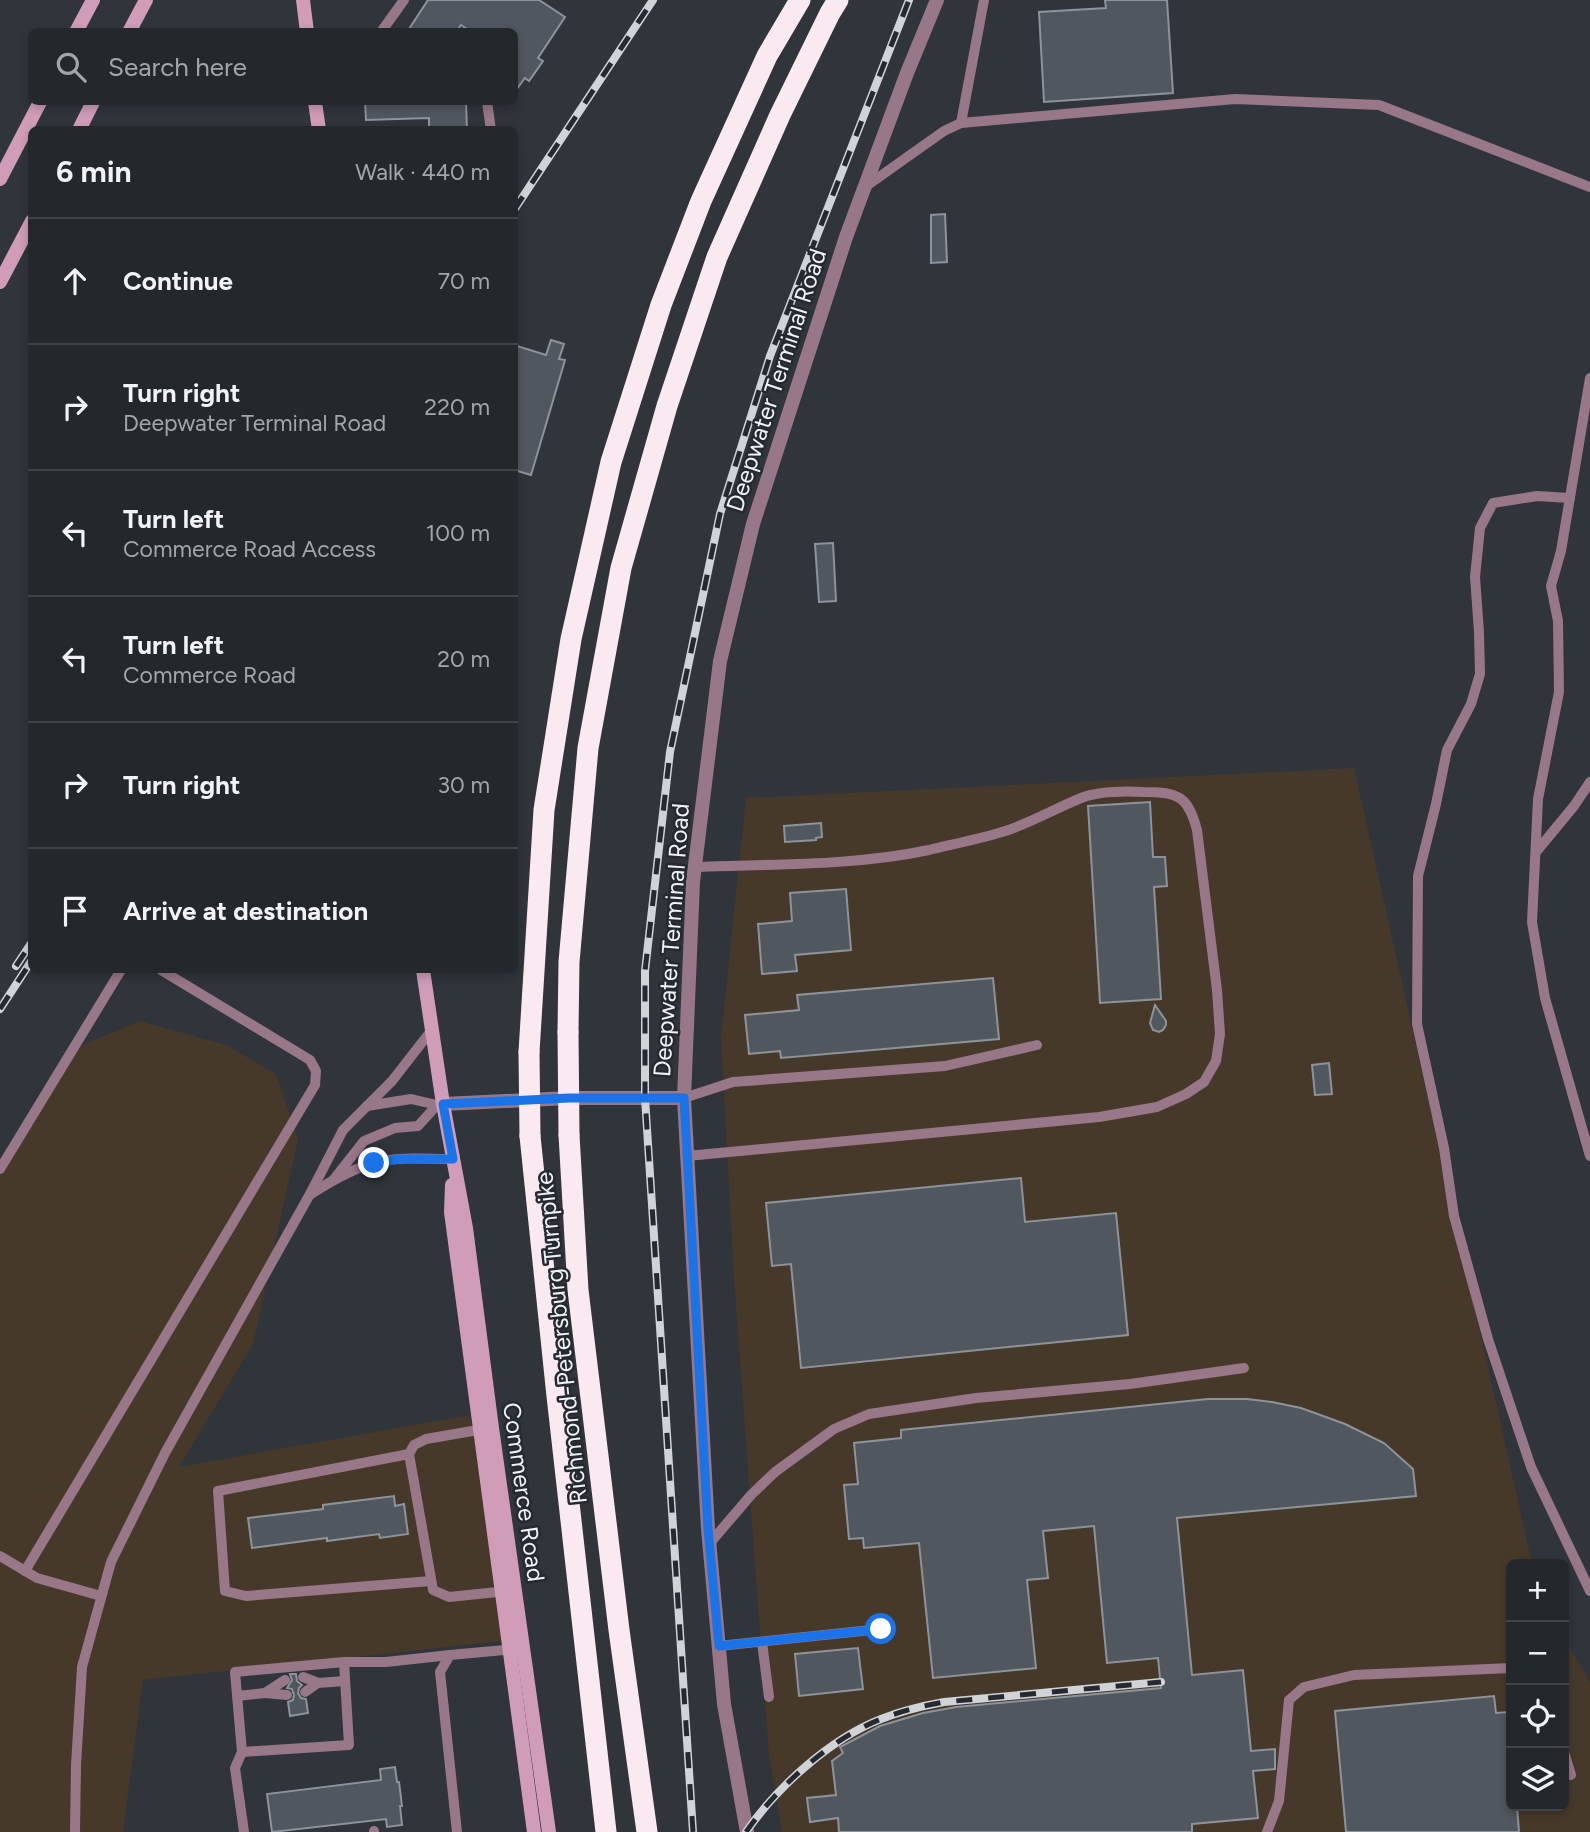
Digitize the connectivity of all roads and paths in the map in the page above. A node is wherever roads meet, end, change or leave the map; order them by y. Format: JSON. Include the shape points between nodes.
{"nodes":[{"id":1,"x":93,"y":0,"type":"edge"},
{"id":2,"x":146,"y":0,"type":"edge"},
{"id":3,"x":303,"y":0,"type":"edge"},
{"id":4,"x":404,"y":0,"type":"edge"},
{"id":5,"x":800,"y":0,"type":"edge"},
{"id":6,"x":838,"y":0,"type":"edge"},
{"id":7,"x":937,"y":0,"type":"edge"},
{"id":8,"x":984,"y":0,"type":"edge"},
{"id":9,"x":78,"y":28,"type":"edge"},
{"id":10,"x":131,"y":28,"type":"edge"},
{"id":11,"x":306,"y":28,"type":"edge"},
{"id":12,"x":384,"y":28,"type":"edge"},
{"id":13,"x":38,"y":105,"type":"edge"},
{"id":14,"x":92,"y":105,"type":"edge"},
{"id":15,"x":315,"y":105,"type":"edge"},
{"id":16,"x":487,"y":105,"type":"edge"},
{"id":17,"x":961,"y":123,"type":"junction"},
{"id":18,"x":81,"y":126,"type":"edge"},
{"id":19,"x":318,"y":126,"type":"edge"},
{"id":20,"x":490,"y":126,"type":"edge"},
{"id":21,"x":0,"y":179,"type":"edge"},
{"id":22,"x":865,"y":187,"type":"junction"},
{"id":23,"x":1590,"y":187,"type":"edge"},
{"id":24,"x":28,"y":229,"type":"edge"},
{"id":25,"x":0,"y":282,"type":"edge"},
{"id":26,"x":1590,"y":378,"type":"edge"},
{"id":27,"x":1570,"y":498,"type":"junction"},
{"id":28,"x":1590,"y":782,"type":"edge"},
{"id":29,"x":1535,"y":852,"type":"junction"},
{"id":30,"x":695,"y":867,"type":"junction"},
{"id":31,"x":119,"y":973,"type":"edge"},
{"id":32,"x":165,"y":973,"type":"edge"},
{"id":33,"x":423,"y":973,"type":"edge"},
{"id":34,"x":432,"y":1031,"type":"junction"},
{"id":35,"x":1037,"y":1045,"type":"dead end"},
{"id":36,"x":684,"y":1098,"type":"junction"},
{"id":37,"x":440,"y":1104,"type":"junction"},
{"id":38,"x":367,"y":1106,"type":"junction"},
{"id":39,"x":687,"y":1156,"type":"junction"},
{"id":40,"x":1590,"y":1156,"type":"edge"},
{"id":41,"x":453,"y":1159,"type":"junction"},
{"id":42,"x":0,"y":1170,"type":"edge"},
{"id":43,"x":333,"y":1180,"type":"junction"},
{"id":44,"x":310,"y":1194,"type":"junction"},
{"id":45,"x":1244,"y":1368,"type":"dead end"},
{"id":46,"x":486,"y":1429,"type":"junction"},
{"id":47,"x":409,"y":1454,"type":"junction"},
{"id":48,"x":709,"y":1543,"type":"junction"},
{"id":49,"x":0,"y":1556,"type":"edge"},
{"id":50,"x":25,"y":1571,"type":"junction"},
{"id":51,"x":431,"y":1581,"type":"junction"},
{"id":52,"x":508,"y":1591,"type":"junction"},
{"id":53,"x":1590,"y":1591,"type":"edge"},
{"id":54,"x":101,"y":1597,"type":"junction"},
{"id":55,"x":881,"y":1629,"type":"dead end"},
{"id":56,"x":762,"y":1642,"type":"junction"},
{"id":57,"x":719,"y":1646,"type":"junction"},
{"id":58,"x":516,"y":1649,"type":"junction"},
{"id":59,"x":450,"y":1655,"type":"junction"},
{"id":60,"x":344,"y":1662,"type":"junction"},
{"id":61,"x":1506,"y":1668,"type":"edge"},
{"id":62,"x":303,"y":1677,"type":"dead end"},
{"id":63,"x":285,"y":1680,"type":"dead end"},
{"id":64,"x":345,"y":1681,"type":"junction"},
{"id":65,"x":318,"y":1683,"type":"junction"},
{"id":66,"x":305,"y":1692,"type":"dead end"},
{"id":67,"x":265,"y":1693,"type":"junction"},
{"id":68,"x":287,"y":1695,"type":"dead end"},
{"id":69,"x":237,"y":1696,"type":"junction"},
{"id":70,"x":769,"y":1697,"type":"dead end"},
{"id":71,"x":242,"y":1752,"type":"junction"},
{"id":72,"x":1569,"y":1768,"type":"edge"},
{"id":73,"x":1571,"y":1775,"type":"dead end"},
{"id":74,"x":75,"y":1832,"type":"edge"},
{"id":75,"x":244,"y":1832,"type":"edge"},
{"id":76,"x":457,"y":1832,"type":"edge"},
{"id":77,"x":534,"y":1832,"type":"edge"},
{"id":78,"x":549,"y":1832,"type":"edge"},
{"id":79,"x":607,"y":1832,"type":"edge"},
{"id":80,"x":647,"y":1832,"type":"edge"},
{"id":81,"x":747,"y":1832,"type":"edge"},
{"id":82,"x":1267,"y":1832,"type":"edge"}],
"edges":[{"from":1,"to":9,"type":"main road"},
{"from":2,"to":10,"type":"main road"},
{"from":3,"to":11,"type":"main road"},
{"from":4,"to":12,"type":"lane"},
{"from":5,"to":79,"type":"highway","name":"Richmond-Petersburg Turnpike","bridge":true,"via":[[767,55],[701,201],[661,305],[611,462],[571,639],[544,810],[529,1052],[530,1136]]},
{"from":6,"to":80,"type":"highway","name":"Richmond-Petersburg Turnpike","bridge":true,"via":[[717,257],[667,406],[621,568],[588,748],[569,962],[569,1135],[578,1290]]},
{"from":7,"to":22,"type":"street","name":"Deepwater Terminal Road"},
{"from":8,"to":17,"type":"lane"},
{"from":13,"to":21,"type":"main road"},
{"from":14,"to":18,"type":"main road"},
{"from":15,"to":19,"type":"main road"},
{"from":16,"to":20,"type":"lane"},
{"from":17,"to":22,"type":"lane"},
{"from":17,"to":23,"type":"lane","via":[[1235,99],[1379,105]]},
{"from":22,"to":30,"type":"street","name":"Deepwater Terminal Road","via":[[753,524],[720,661]]},
{"from":24,"to":25,"type":"main road"},
{"from":26,"to":27,"type":"lane"},
{"from":27,"to":29,"type":"lane","via":[[1551,586],[1558,621],[1559,692],[1538,799]]},
{"from":27,"to":53,"type":"lane","via":[[1536,496],[1493,503],[1480,528],[1475,577],[1480,674],[1471,704],[1447,750],[1418,876],[1417,1024],[1454,1216],[1488,1339],[1531,1467]]},
{"from":28,"to":29,"type":"lane"},
{"from":29,"to":40,"type":"lane","via":[[1532,922],[1543,985]]},
{"from":30,"to":36,"type":"street","name":"Deepwater Terminal Road"},
{"from":30,"to":39,"type":"lane","via":[[878,859],[1003,832],[1104,793],[1178,795],[1193,814],[1197,830],[1220,1034],[1216,1061],[1204,1082],[1157,1107]]},
{"from":31,"to":42,"type":"lane"},
{"from":32,"to":50,"type":"lane","via":[[310,1060],[316,1085]]},
{"from":33,"to":34,"type":"main road","name":"Commerce Road"},
{"from":34,"to":37,"type":"main road","name":"Commerce Road"},
{"from":34,"to":38,"type":"lane"},
{"from":35,"to":36,"type":"lane","via":[[945,1066],[733,1082]]},
{"from":36,"to":37,"type":"street"},
{"from":36,"to":39,"type":"street","name":"Deepwater Terminal Road"},
{"from":37,"to":38,"type":"lane","via":[[411,1099]]},
{"from":37,"to":41,"type":"main road","name":"Commerce Road"},
{"from":37,"to":43,"type":"lane","via":[[418,1126],[395,1128],[364,1141]]},
{"from":38,"to":44,"type":"lane","via":[[343,1130]]},
{"from":39,"to":48,"type":"street","name":"Deepwater Terminal Road"},
{"from":41,"to":43,"type":"lane","via":[[374,1163]]},
{"from":41,"to":46,"type":"main road","name":"Commerce Road","via":[[466,1227]]},
{"from":43,"to":44,"type":"lane"},
{"from":44,"to":54,"type":"lane","via":[[165,1453],[111,1562]]},
{"from":45,"to":48,"type":"lane","via":[[869,1414],[834,1429],[775,1472]]},
{"from":46,"to":47,"type":"lane","via":[[426,1439]]},
{"from":46,"to":52,"type":"main road","name":"Commerce Road"},
{"from":47,"to":51,"type":"lane"},
{"from":47,"to":51,"type":"lane","via":[[218,1491],[225,1591],[246,1596]]},
{"from":48,"to":57,"type":"street","name":"Deepwater Terminal Road"},
{"from":49,"to":50,"type":"lane"},
{"from":50,"to":54,"type":"lane"},
{"from":51,"to":52,"type":"lane","via":[[433,1590],[449,1597]]},
{"from":52,"to":58,"type":"main road","name":"Commerce Road"},
{"from":54,"to":74,"type":"lane","via":[[82,1667]]},
{"from":55,"to":56,"type":"lane"},
{"from":56,"to":57,"type":"lane"},
{"from":56,"to":70,"type":"lane"},
{"from":57,"to":81,"type":"street","name":"Deepwater Terminal Road","via":[[724,1704]]},
{"from":58,"to":59,"type":"lane"},
{"from":58,"to":77,"type":"main road","name":"Commerce Road"},
{"from":58,"to":78,"type":"main road","name":"Commerce Road"},
{"from":59,"to":60,"type":"lane"},
{"from":59,"to":76,"type":"lane","via":[[440,1672]]},
{"from":60,"to":64,"type":"lane"},
{"from":60,"to":69,"type":"lane","via":[[235,1672]]},
{"from":61,"to":82,"type":"lane","via":[[1354,1675],[1304,1687],[1289,1700],[1279,1801]]},
{"from":62,"to":65,"type":"lane"},
{"from":63,"to":67,"type":"lane"},
{"from":64,"to":65,"type":"lane"},
{"from":64,"to":71,"type":"lane","via":[[349,1745]]},
{"from":65,"to":66,"type":"lane"},
{"from":67,"to":68,"type":"lane"},
{"from":67,"to":69,"type":"lane"},
{"from":69,"to":71,"type":"lane"},
{"from":71,"to":75,"type":"lane","via":[[235,1768]]},
{"from":72,"to":73,"type":"lane"}]}
